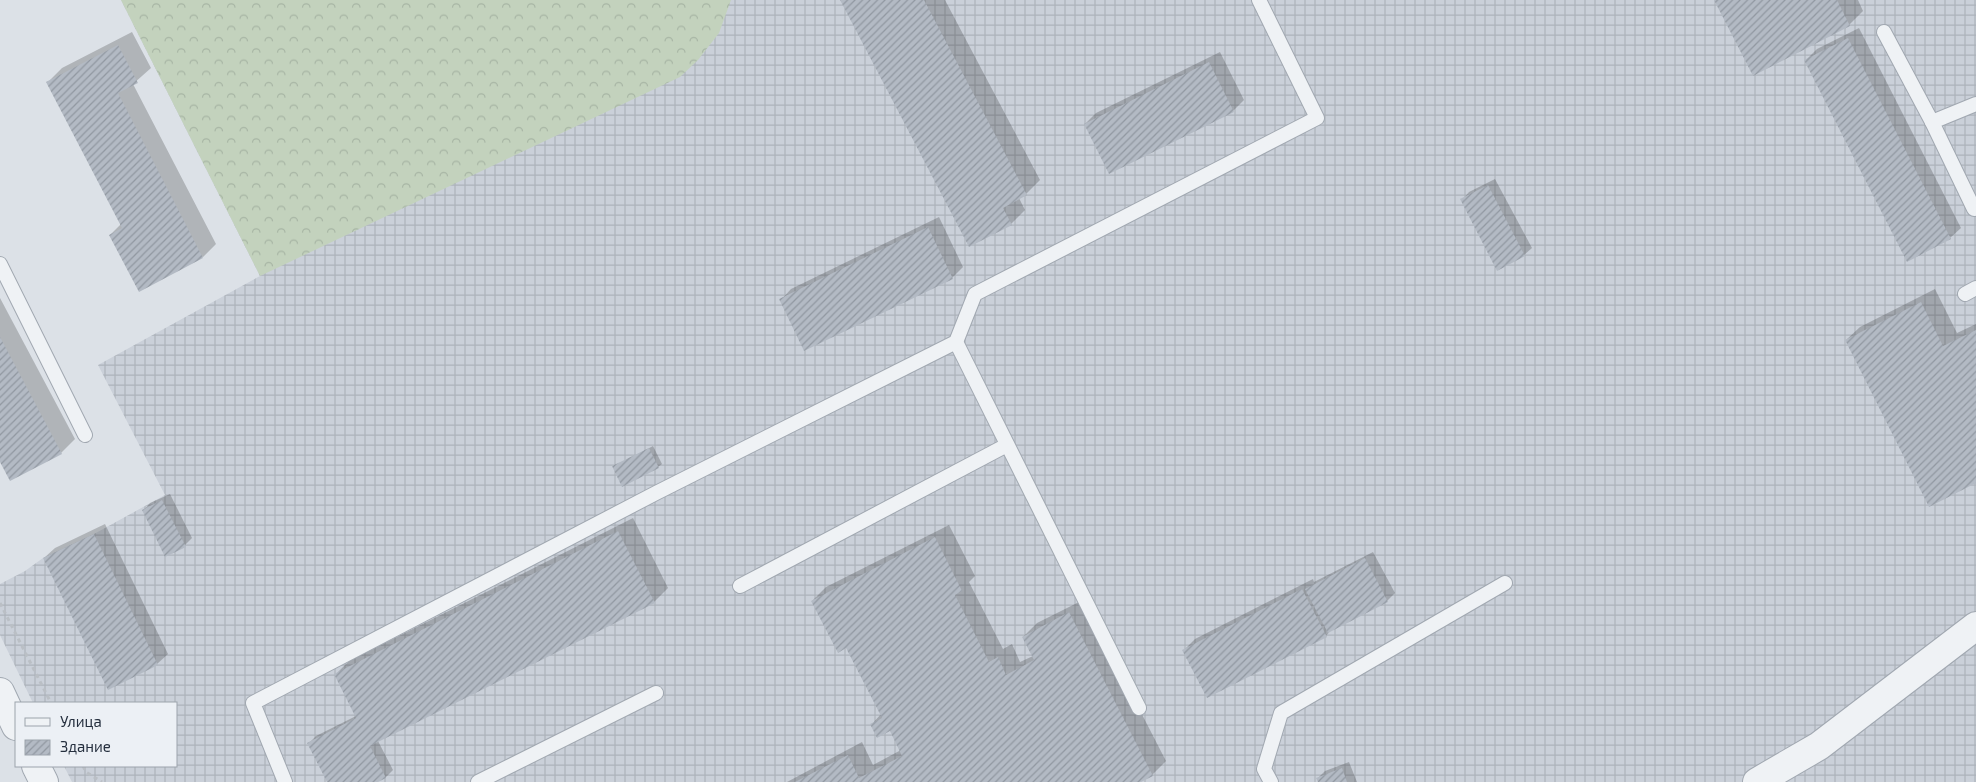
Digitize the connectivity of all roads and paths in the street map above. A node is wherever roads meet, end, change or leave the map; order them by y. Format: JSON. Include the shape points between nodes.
{"nodes":[{"id":1,"x":1259,"y":0,"type":"edge"},
{"id":2,"x":1884,"y":32,"type":"dead end"},
{"id":3,"x":1976,"y":104,"type":"edge"},
{"id":4,"x":1932,"y":122,"type":"junction"},
{"id":5,"x":1974,"y":209,"type":"dead end"},
{"id":6,"x":0,"y":264,"type":"edge"},
{"id":7,"x":956,"y":342,"type":"junction"},
{"id":8,"x":85,"y":435,"type":"dead end"},
{"id":9,"x":1007,"y":445,"type":"junction"},
{"id":10,"x":1505,"y":583,"type":"dead end"},
{"id":11,"x":740,"y":586,"type":"dead end"},
{"id":12,"x":0,"y":603,"type":"edge"},
{"id":13,"x":1976,"y":626,"type":"edge"},
{"id":14,"x":0,"y":692,"type":"edge"},
{"id":15,"x":656,"y":693,"type":"dead end"},
{"id":16,"x":50,"y":702,"type":"edge"},
{"id":17,"x":1139,"y":708,"type":"dead end"},
{"id":18,"x":15,"y":724,"type":"edge"},
{"id":19,"x":36,"y":767,"type":"edge"},
{"id":20,"x":84,"y":767,"type":"edge"},
{"id":21,"x":44,"y":782,"type":"edge"},
{"id":22,"x":102,"y":782,"type":"edge"},
{"id":23,"x":285,"y":782,"type":"edge"},
{"id":24,"x":478,"y":782,"type":"edge"},
{"id":25,"x":1271,"y":782,"type":"edge"},
{"id":26,"x":1757,"y":782,"type":"edge"}],
"edges":[{"from":1,"to":7,"type":"lane","via":[[1317,118],[974,294]]},
{"from":2,"to":4,"type":"lane"},
{"from":3,"to":4,"type":"lane"},
{"from":4,"to":5,"type":"lane"},
{"from":6,"to":8,"type":"lane"},
{"from":7,"to":9,"type":"lane"},
{"from":7,"to":23,"type":"lane","via":[[665,488],[253,702]]},
{"from":9,"to":11,"type":"lane"},
{"from":9,"to":17,"type":"lane"},
{"from":10,"to":25,"type":"lane","via":[[1280,713],[1264,768]]},
{"from":12,"to":16,"type":"path"},
{"from":13,"to":26,"type":"street","via":[[1818,746]]},
{"from":14,"to":18,"type":"street"},
{"from":15,"to":24,"type":"lane"},
{"from":19,"to":21,"type":"street"},
{"from":20,"to":22,"type":"path"}]}
